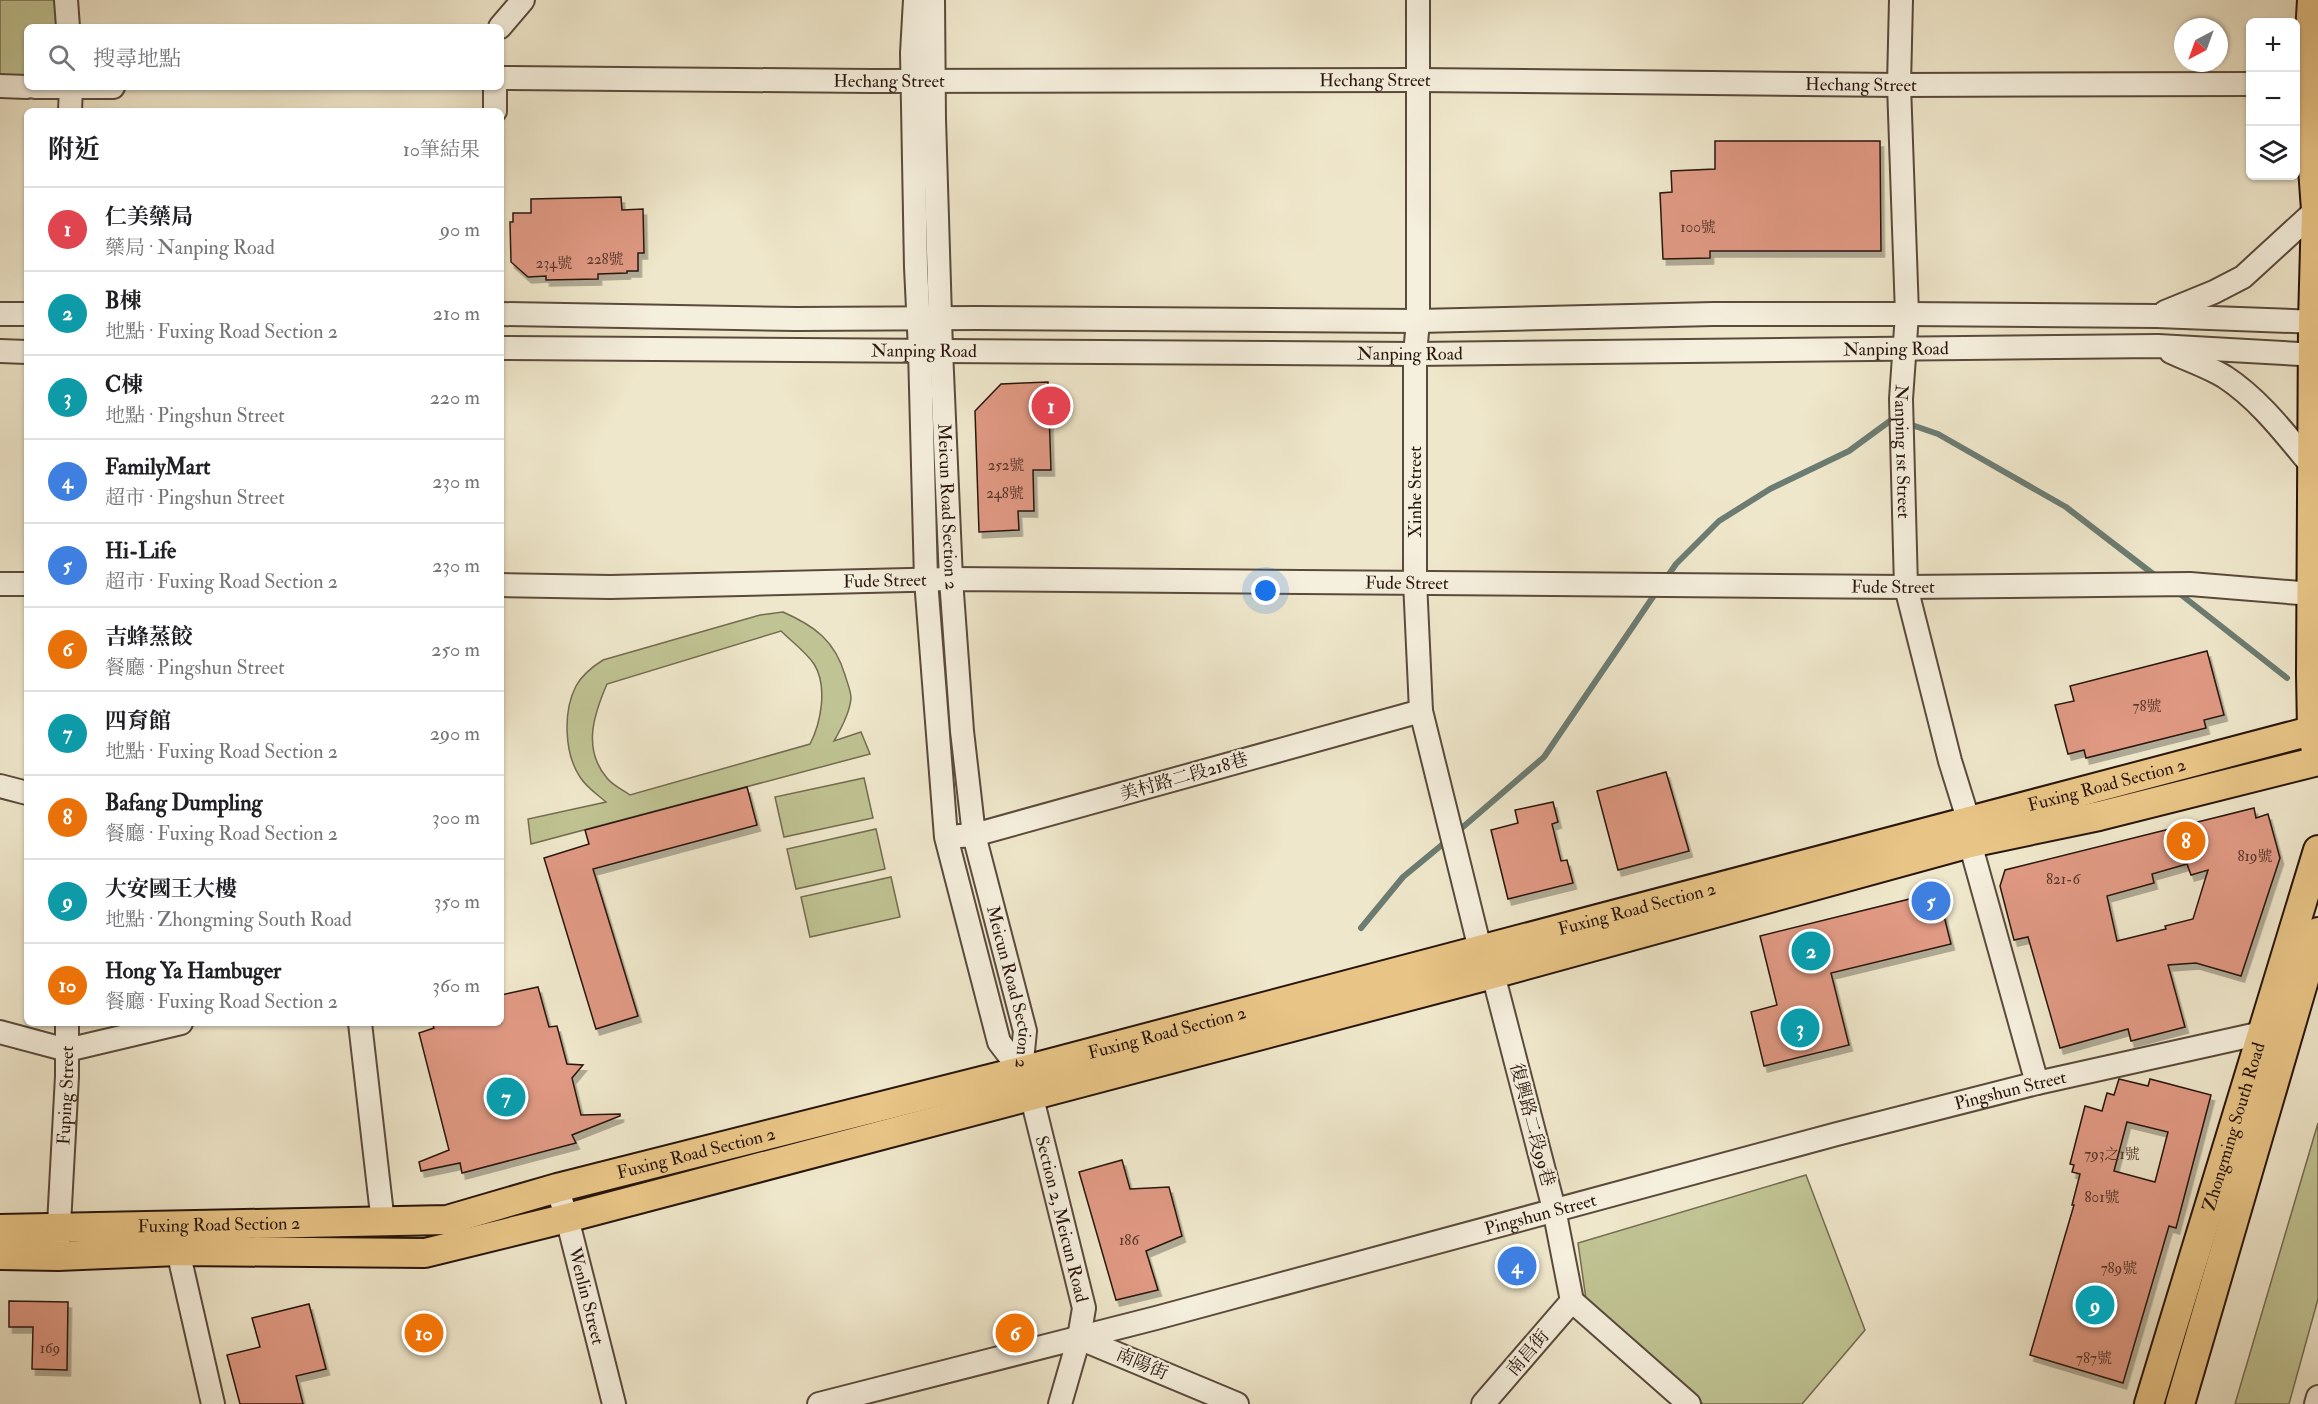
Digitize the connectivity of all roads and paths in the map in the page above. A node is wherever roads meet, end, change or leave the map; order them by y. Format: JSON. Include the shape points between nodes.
{"nodes":[{"id":1,"x":66,"y":0,"type":"edge"},
{"id":2,"x":523,"y":0,"type":"edge"},
{"id":3,"x":915,"y":0,"type":"edge"},
{"id":4,"x":933,"y":0,"type":"edge"},
{"id":5,"x":1418,"y":0,"type":"edge"},
{"id":6,"x":1901,"y":0,"type":"edge"},
{"id":7,"x":2312,"y":0,"type":"edge"},
{"id":8,"x":68,"y":24,"type":"edge"},
{"id":9,"x":503,"y":24,"type":"edge"},
{"id":10,"x":504,"y":78,"type":"edge"},
{"id":11,"x":923,"y":80,"type":"junction"},
{"id":12,"x":1418,"y":80,"type":"junction"},
{"id":13,"x":2246,"y":84,"type":"edge"},
{"id":14,"x":2301,"y":84,"type":"edge"},
{"id":15,"x":1899,"y":85,"type":"junction"},
{"id":16,"x":0,"y":86,"type":"edge"},
{"id":17,"x":24,"y":87,"type":"edge"},
{"id":18,"x":71,"y":90,"type":"edge"},
{"id":19,"x":495,"y":90,"type":"edge"},
{"id":20,"x":70,"y":108,"type":"edge"},
{"id":21,"x":495,"y":108,"type":"edge"},
{"id":22,"x":2316,"y":210,"type":"junction"},
{"id":23,"x":0,"y":314,"type":"edge"},
{"id":24,"x":24,"y":314,"type":"edge"},
{"id":25,"x":504,"y":314,"type":"edge"},
{"id":26,"x":1907,"y":314,"type":"junction"},
{"id":27,"x":2157,"y":316,"type":"junction"},
{"id":28,"x":941,"y":318,"type":"junction"},
{"id":29,"x":918,"y":319,"type":"junction"},
{"id":30,"x":1418,"y":321,"type":"junction"},
{"id":31,"x":2315,"y":322,"type":"edge"},
{"id":32,"x":2158,"y":346,"type":"junction"},
{"id":33,"x":504,"y":348,"type":"edge"},
{"id":34,"x":930,"y":350,"type":"junction"},
{"id":35,"x":1905,"y":350,"type":"junction"},
{"id":36,"x":0,"y":351,"type":"edge"},
{"id":37,"x":24,"y":351,"type":"edge"},
{"id":38,"x":1415,"y":354,"type":"junction"},
{"id":39,"x":2316,"y":355,"type":"edge"},
{"id":40,"x":2312,"y":466,"type":"junction"},
{"id":41,"x":951,"y":579,"type":"junction"},
{"id":42,"x":926,"y":580,"type":"junction"},
{"id":43,"x":1415,"y":581,"type":"junction"},
{"id":44,"x":0,"y":584,"type":"edge"},
{"id":45,"x":24,"y":584,"type":"edge"},
{"id":46,"x":504,"y":585,"type":"edge"},
{"id":47,"x":1906,"y":587,"type":"junction"},
{"id":48,"x":2312,"y":594,"type":"junction"},
{"id":49,"x":1421,"y":711,"type":"junction"},
{"id":50,"x":2316,"y":732,"type":"edge"},
{"id":51,"x":2318,"y":762,"type":"edge"},
{"id":52,"x":0,"y":786,"type":"edge"},
{"id":53,"x":24,"y":792,"type":"edge"},
{"id":54,"x":1970,"y":832,"type":"junction"},
{"id":55,"x":974,"y":835,"type":"junction"},
{"id":56,"x":946,"y":837,"type":"junction"},
{"id":57,"x":2318,"y":849,"type":"edge"},
{"id":58,"x":2318,"y":932,"type":"edge"},
{"id":59,"x":1480,"y":949,"type":"junction"},
{"id":60,"x":1493,"y":974,"type":"junction"},
{"id":61,"x":67,"y":1026,"type":"edge"},
{"id":62,"x":168,"y":1026,"type":"edge"},
{"id":63,"x":360,"y":1026,"type":"edge"},
{"id":64,"x":0,"y":1032,"type":"edge"},
{"id":65,"x":2262,"y":1033,"type":"junction"},
{"id":66,"x":67,"y":1050,"type":"junction"},
{"id":67,"x":1026,"y":1082,"type":"junction"},
{"id":68,"x":2037,"y":1083,"type":"junction"},
{"id":69,"x":557,"y":1188,"type":"junction"},
{"id":70,"x":1554,"y":1209,"type":"junction"},
{"id":71,"x":567,"y":1218,"type":"junction"},
{"id":72,"x":383,"y":1222,"type":"junction"},
{"id":73,"x":0,"y":1229,"type":"edge"},
{"id":74,"x":58,"y":1242,"type":"junction"},
{"id":75,"x":178,"y":1251,"type":"junction"},
{"id":76,"x":0,"y":1255,"type":"edge"},
{"id":77,"x":1572,"y":1301,"type":"junction"},
{"id":78,"x":1079,"y":1338,"type":"junction"},
{"id":79,"x":2318,"y":1397,"type":"edge"},
{"id":80,"x":213,"y":1404,"type":"edge"},
{"id":81,"x":614,"y":1404,"type":"edge"},
{"id":82,"x":819,"y":1404,"type":"edge"},
{"id":83,"x":1060,"y":1404,"type":"edge"},
{"id":84,"x":1237,"y":1404,"type":"edge"},
{"id":85,"x":1483,"y":1404,"type":"edge"},
{"id":86,"x":1689,"y":1404,"type":"edge"},
{"id":87,"x":2149,"y":1404,"type":"edge"},
{"id":88,"x":2180,"y":1404,"type":"edge"},
{"id":89,"x":2316,"y":1404,"type":"edge"}],
"edges":[{"from":1,"to":8,"type":"street"},
{"from":2,"to":9,"type":"street"},
{"from":3,"to":11,"type":"street","name":"Meicun Road Section 2","via":[[912,53]]},
{"from":4,"to":11,"type":"street","name":"Meicun Road Section 2"},
{"from":5,"to":12,"type":"street","name":"Xinhe Street"},
{"from":6,"to":15,"type":"street","name":"Nanping 1st Street"},
{"from":7,"to":14,"type":"main road"},
{"from":10,"to":11,"type":"street","name":"Hechang Street"},
{"from":11,"to":12,"type":"street","name":"Hechang Street"},
{"from":11,"to":28,"type":"street","name":"Meicun Road Section 2"},
{"from":11,"to":29,"type":"street","name":"Meicun Road Section 2"},
{"from":12,"to":15,"type":"street","name":"Hechang Street"},
{"from":12,"to":30,"type":"street","name":"Xinhe Street"},
{"from":13,"to":15,"type":"street","name":"Hechang Street"},
{"from":14,"to":22,"type":"main road"},
{"from":15,"to":26,"type":"street","name":"Nanping 1st Street"},
{"from":16,"to":17,"type":"street"},
{"from":18,"to":20,"type":"street"},
{"from":19,"to":21,"type":"street"},
{"from":22,"to":27,"type":"street","via":[[2243,277]]},
{"from":22,"to":31,"type":"main road"},
{"from":23,"to":24,"type":"street"},
{"from":25,"to":29,"type":"street","name":"Nanping Road"},
{"from":26,"to":27,"type":"street","name":"Nanping Road"},
{"from":26,"to":30,"type":"street","name":"Nanping Road"},
{"from":26,"to":35,"type":"street","name":"Nanping 1st Street"},
{"from":27,"to":31,"type":"street","name":"Nanping Road"},
{"from":28,"to":29,"type":"street","name":"Nanping Road"},
{"from":28,"to":30,"type":"street","name":"Nanping Road"},
{"from":28,"to":34,"type":"street","name":"Meicun Road Section 2"},
{"from":29,"to":34,"type":"street","name":"Meicun Road Section 2"},
{"from":30,"to":38,"type":"street","name":"Xinhe Street"},
{"from":31,"to":39,"type":"main road"},
{"from":32,"to":35,"type":"street","name":"Nanping Road"},
{"from":32,"to":39,"type":"street","name":"Nanping Road"},
{"from":32,"to":40,"type":"street","via":[[2224,377],[2249,396]]},
{"from":33,"to":34,"type":"street","name":"Nanping Road"},
{"from":34,"to":38,"type":"street","name":"Nanping Road"},
{"from":34,"to":41,"type":"street","name":"Meicun Road Section 2","via":[[945,415]]},
{"from":34,"to":42,"type":"street","name":"Meicun Road Section 2"},
{"from":35,"to":38,"type":"street","name":"Nanping Road"},
{"from":35,"to":47,"type":"street","name":"Nanping 1st Street","via":[[1901,399]]},
{"from":36,"to":37,"type":"street"},
{"from":38,"to":43,"type":"street","name":"Xinhe Street"},
{"from":39,"to":40,"type":"main road"},
{"from":40,"to":48,"type":"main road"},
{"from":41,"to":42,"type":"street","name":"Fude Street"},
{"from":41,"to":43,"type":"street","name":"Fude Street"},
{"from":41,"to":55,"type":"street","name":"Meicun Road Section 2"},
{"from":42,"to":46,"type":"street","name":"Fude Street","via":[[610,587]]},
{"from":42,"to":56,"type":"street","name":"Meicun Road Section 2"},
{"from":43,"to":47,"type":"street","name":"Fude Street"},
{"from":43,"to":49,"type":"street","name":"Xinhe Street"},
{"from":44,"to":45,"type":"street"},
{"from":47,"to":48,"type":"street","name":"Fude Street","via":[[2190,584]]},
{"from":47,"to":54,"type":"street","name":"Nanping 1st Street"},
{"from":48,"to":50,"type":"main road"},
{"from":49,"to":55,"type":"street","name":"美村路二段218巷"},
{"from":49,"to":59,"type":"street","name":"Xinhe Street"},
{"from":50,"to":51,"type":"main road"},
{"from":50,"to":54,"type":"main road","name":"Fuxing Road Section 2"},
{"from":51,"to":54,"type":"main road","name":"Fuxing Road Section 2","via":[[2099,816]]},
{"from":52,"to":53,"type":"street"},
{"from":54,"to":59,"type":"main road","name":"Fuxing Road Section 2"},
{"from":54,"to":60,"type":"main road","name":"Fuxing Road Section 2"},
{"from":54,"to":68,"type":"street","name":"Nanping 1st Street"},
{"from":55,"to":56,"type":"street","name":"美村路二段218巷"},
{"from":55,"to":67,"type":"street","name":"Meicun Road Section 2","via":[[1025,1031]]},
{"from":56,"to":67,"type":"street","name":"Meicun Road Section 2","via":[[999,1042]]},
{"from":57,"to":65,"type":"main road","name":"Zhongming South Road"},
{"from":58,"to":88,"type":"main road","name":"Zhongming South Road"},
{"from":59,"to":60,"type":"street","name":"Xinhe Street"},
{"from":59,"to":67,"type":"main road","name":"Fuxing Road Section 2"},
{"from":60,"to":67,"type":"main road","name":"Fuxing Road Section 2"},
{"from":60,"to":70,"type":"street","name":"復興路二段99巷"},
{"from":61,"to":66,"type":"street"},
{"from":62,"to":66,"type":"street","name":"Fuping Street"},
{"from":63,"to":72,"type":"street"},
{"from":64,"to":66,"type":"street"},
{"from":65,"to":68,"type":"street","name":"Pingshun Street"},
{"from":65,"to":87,"type":"main road","name":"Zhongming South Road"},
{"from":66,"to":74,"type":"street","name":"Fuping Street"},
{"from":67,"to":69,"type":"main road","name":"Fuxing Road Section 2"},
{"from":67,"to":71,"type":"main road","name":"Fuxing Road Section 2"},
{"from":67,"to":78,"type":"street","name":"Section 2, Meicun Road","via":[[1084,1308]]},
{"from":68,"to":70,"type":"street","name":"Pingshun Street"},
{"from":69,"to":71,"type":"street","name":"Wenlin Street"},
{"from":69,"to":72,"type":"main road","name":"Fuxing Road Section 2","via":[[447,1220]]},
{"from":70,"to":77,"type":"street","name":"復興路二段99巷"},
{"from":70,"to":78,"type":"street","name":"Pingshun Street"},
{"from":71,"to":75,"type":"main road","name":"Fuxing Road Section 2","via":[[425,1253]]},
{"from":71,"to":81,"type":"street","name":"Wenlin Street"},
{"from":72,"to":74,"type":"main road","name":"Fuxing Road Section 2"},
{"from":73,"to":74,"type":"main road","name":"Fuxing Road Section 2"},
{"from":74,"to":75,"type":"main road","name":"Fuxing Road Section 2"},
{"from":74,"to":76,"type":"main road","name":"Fuxing Road Section 2"},
{"from":75,"to":80,"type":"street"},
{"from":77,"to":85,"type":"street","name":"南昌街"},
{"from":77,"to":86,"type":"street"},
{"from":78,"to":82,"type":"street","name":"Pingshun Street"},
{"from":78,"to":83,"type":"street","name":"Section 2, Meicun Road"},
{"from":78,"to":84,"type":"street","name":"南陽街"},
{"from":79,"to":89,"type":"street"}]}
